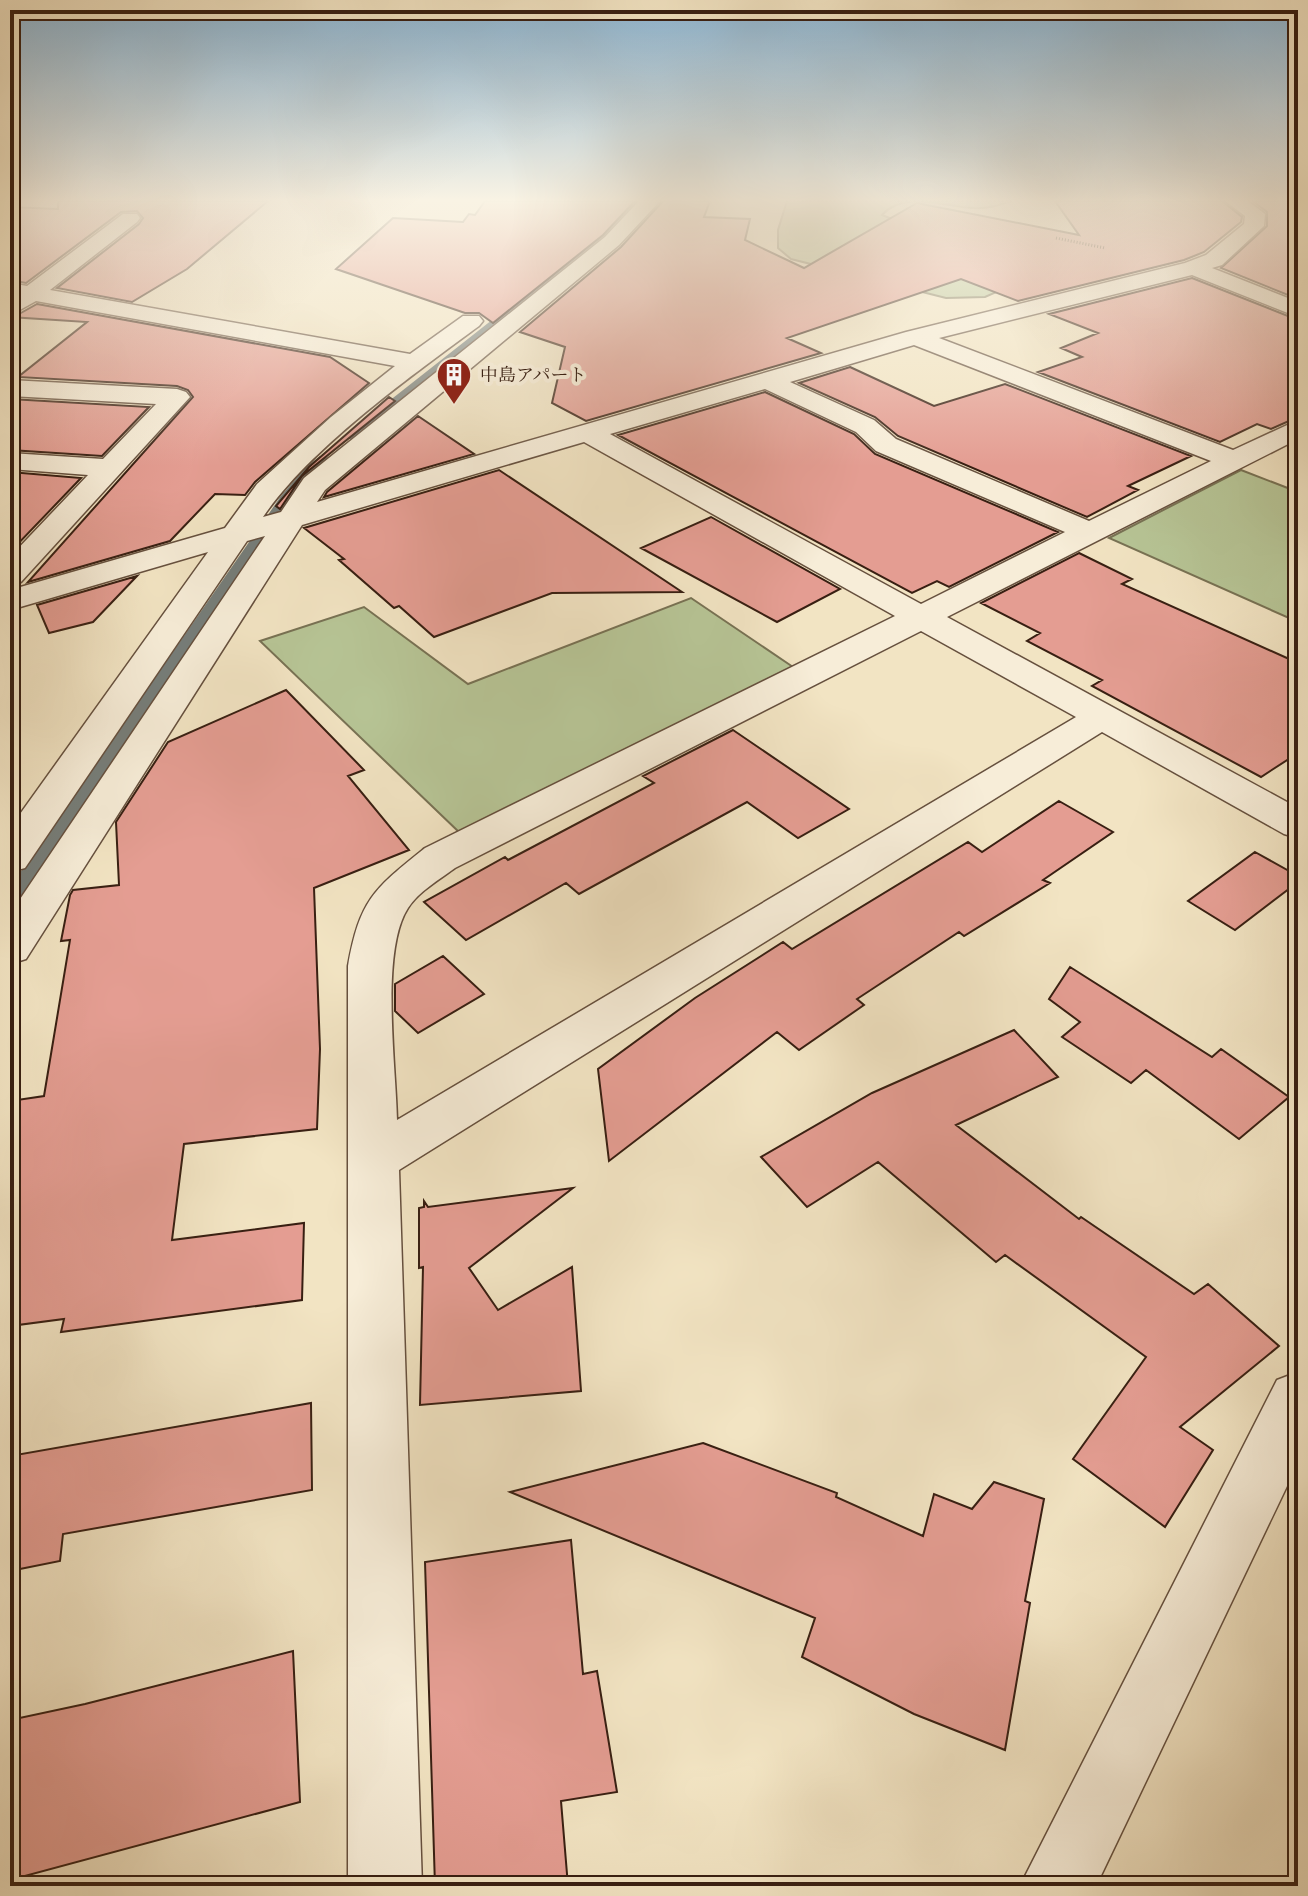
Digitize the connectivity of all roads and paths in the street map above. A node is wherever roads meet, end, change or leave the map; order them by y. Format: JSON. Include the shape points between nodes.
{"nodes":[{"id":1,"x":516,"y":289,"type":"edge"},
{"id":2,"x":553,"y":289,"type":"edge"},
{"id":3,"x":1106,"y":289,"type":"edge"},
{"id":4,"x":1247,"y":289,"type":"edge"},
{"id":5,"x":21,"y":292,"type":"edge"},
{"id":6,"x":10,"y":310,"type":"edge"},
{"id":7,"x":1298,"y":310,"type":"edge"},
{"id":8,"x":914,"y":337,"type":"junction"},
{"id":9,"x":414,"y":362,"type":"junction"},
{"id":10,"x":766,"y":380,"type":"junction"},
{"id":11,"x":10,"y":388,"type":"edge"},
{"id":12,"x":1298,"y":428,"type":"edge"},
{"id":13,"x":586,"y":432,"type":"junction"},
{"id":14,"x":1234,"y":460,"type":"junction"},
{"id":15,"x":10,"y":461,"type":"edge"},
{"id":16,"x":111,"y":468,"type":"junction"},
{"id":17,"x":290,"y":517,"type":"junction"},
{"id":18,"x":244,"y":531,"type":"junction"},
{"id":19,"x":1090,"y":532,"type":"junction"},
{"id":20,"x":25,"y":542,"type":"edge"},
{"id":21,"x":10,"y":575,"type":"edge"},
{"id":22,"x":10,"y":600,"type":"edge"},
{"id":23,"x":921,"y":617,"type":"junction"},
{"id":24,"x":1102,"y":717,"type":"junction"},
{"id":25,"x":1298,"y":825,"type":"edge"},
{"id":26,"x":10,"y":858,"type":"edge"},
{"id":27,"x":10,"y":948,"type":"edge"},
{"id":28,"x":373,"y":1160,"type":"junction"},
{"id":29,"x":1298,"y":1400,"type":"edge"},
{"id":30,"x":385,"y":1886,"type":"edge"},
{"id":31,"x":1057,"y":1886,"type":"edge"}],
"edges":[{"from":1,"to":9,"type":"street"},
{"from":2,"to":17,"type":"street","via":[[314,484]]},
{"from":3,"to":8,"type":"street"},
{"from":4,"to":7,"type":"street"},
{"from":5,"to":6,"type":"street"},
{"from":5,"to":9,"type":"street"},
{"from":8,"to":10,"type":"street"},
{"from":8,"to":14,"type":"street"},
{"from":9,"to":18,"type":"street","via":[[267,490]]},
{"from":10,"to":13,"type":"street"},
{"from":10,"to":19,"type":"street","via":[[865,426],[886,445]]},
{"from":11,"to":16,"type":"street","via":[[177,397]]},
{"from":12,"to":14,"type":"street"},
{"from":13,"to":17,"type":"street"},
{"from":13,"to":23,"type":"street"},
{"from":14,"to":19,"type":"street"},
{"from":15,"to":16,"type":"street"},
{"from":16,"to":20,"type":"street"},
{"from":17,"to":18,"type":"street"},
{"from":17,"to":27,"type":"street"},
{"from":18,"to":22,"type":"street"},
{"from":18,"to":26,"type":"street"},
{"from":19,"to":23,"type":"street"},
{"from":20,"to":21,"type":"street"},
{"from":23,"to":24,"type":"street"},
{"from":23,"to":28,"type":"street","via":[[440,858],[394,895],[377,925],[370,966]]},
{"from":24,"to":25,"type":"street"},
{"from":24,"to":28,"type":"street"},
{"from":28,"to":30,"type":"street"},
{"from":29,"to":31,"type":"street"}]}
